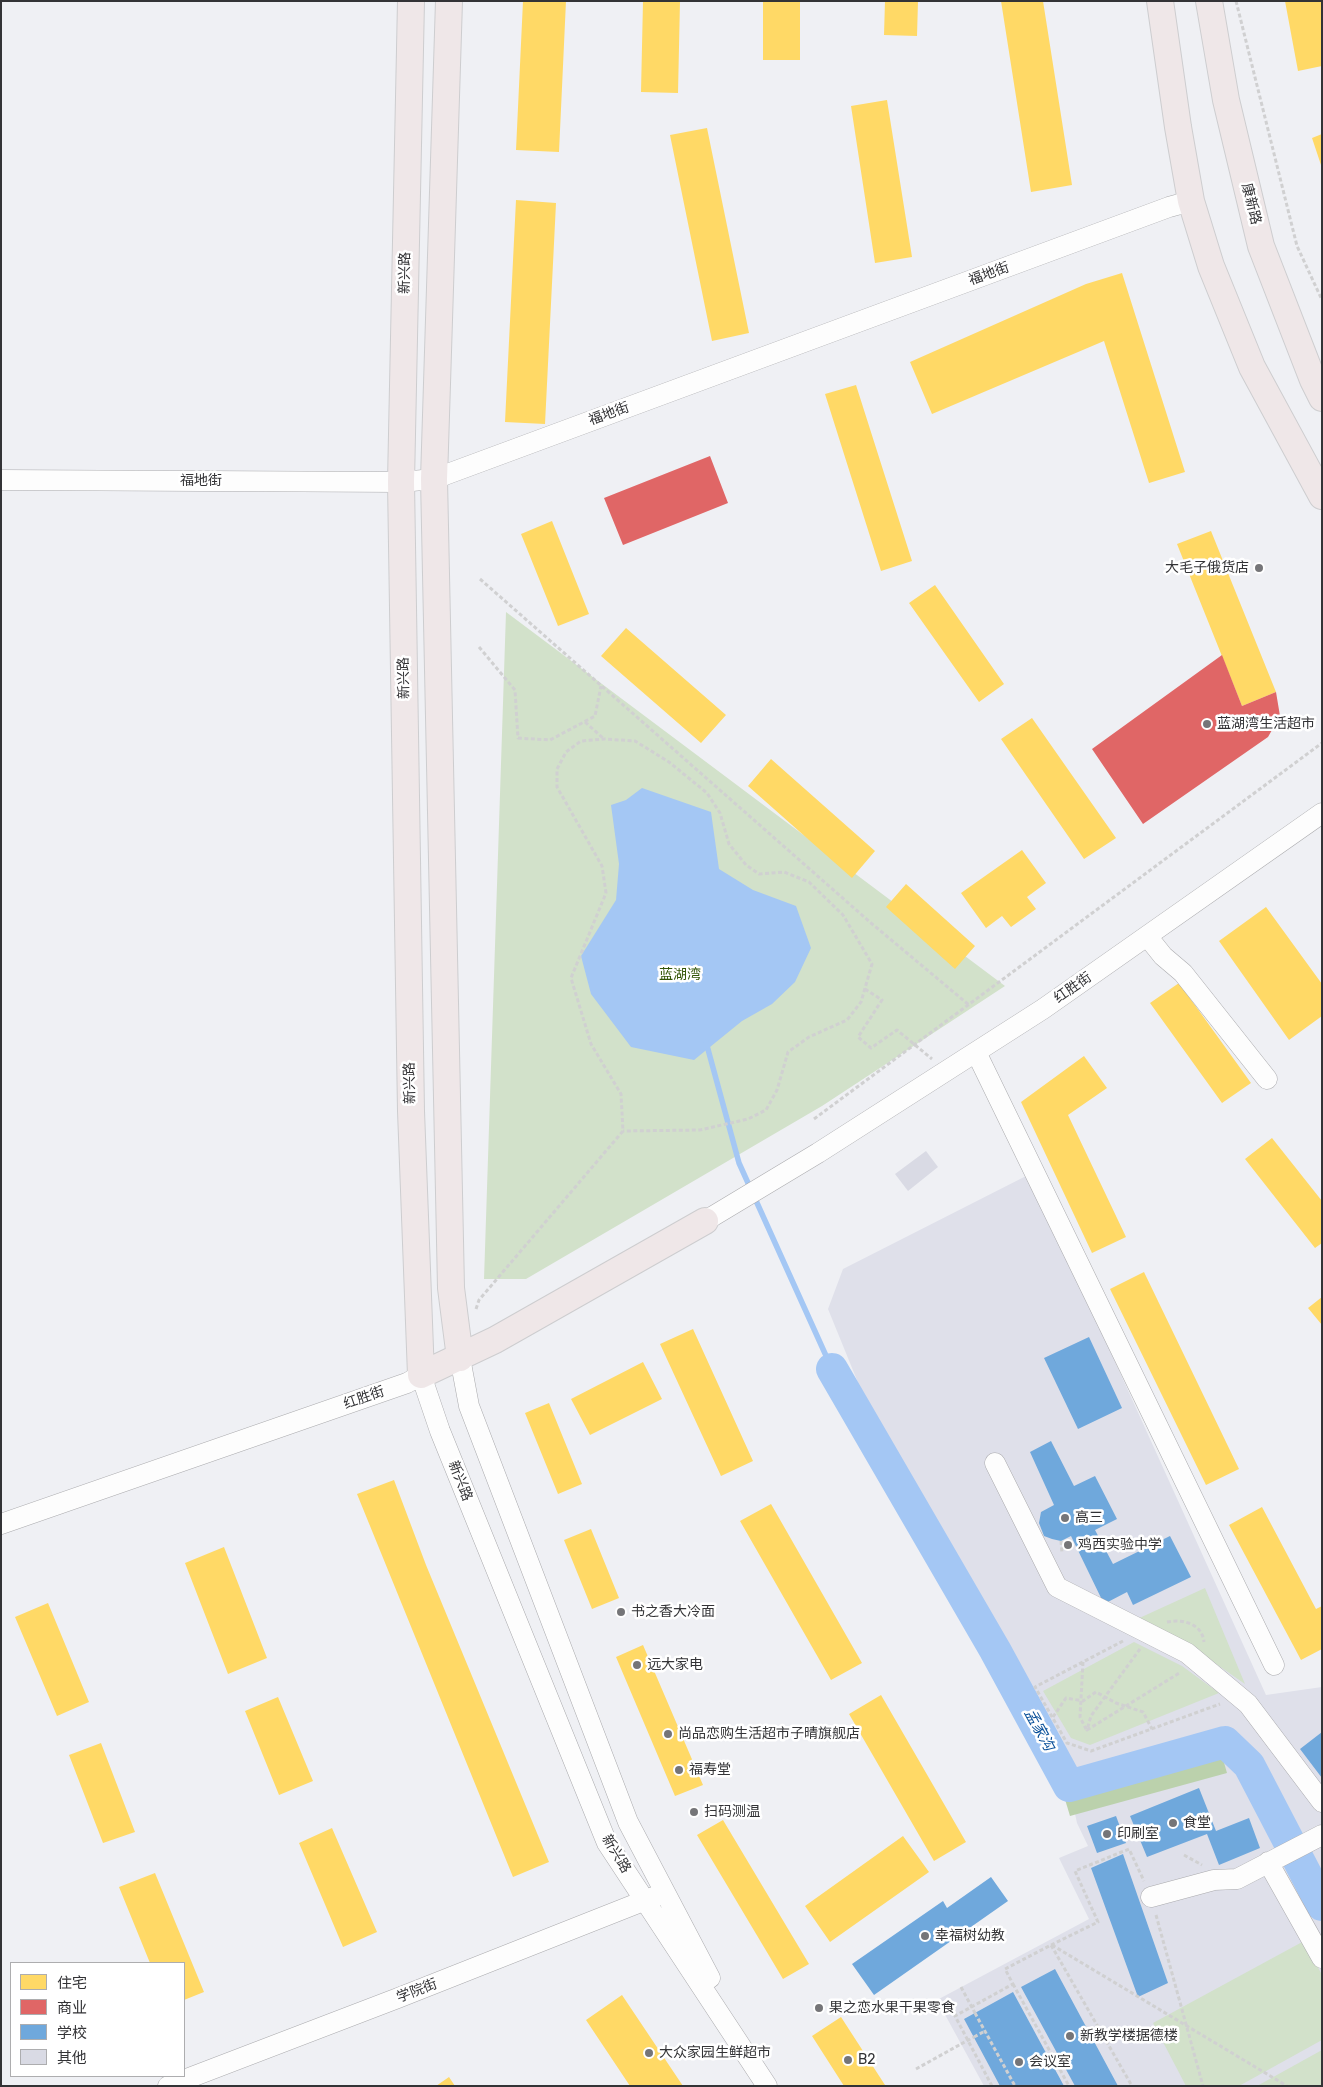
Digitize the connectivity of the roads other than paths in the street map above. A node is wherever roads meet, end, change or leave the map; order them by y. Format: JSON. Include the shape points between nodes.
{"nodes":[{"id":1,"x":411,"y":1,"type":"edge"},
{"id":2,"x":449,"y":1,"type":"edge"},
{"id":3,"x":1160,"y":1,"type":"edge"},
{"id":4,"x":1209,"y":1,"type":"edge"},
{"id":5,"x":1191,"y":201,"type":"junction"},
{"id":6,"x":1322,"y":398,"type":"edge"},
{"id":7,"x":434,"y":479,"type":"junction"},
{"id":8,"x":1,"y":480,"type":"edge"},
{"id":9,"x":401,"y":482,"type":"junction"},
{"id":10,"x":1322,"y":496,"type":"edge"},
{"id":11,"x":1322,"y":813,"type":"edge"},
{"id":12,"x":1147,"y":936,"type":"junction"},
{"id":13,"x":976,"y":1052,"type":"junction"},
{"id":14,"x":1267,"y":1079,"type":"dead end"},
{"id":15,"x":705,"y":1221,"type":"joint"},
{"id":16,"x":460,"y":1358,"type":"junction"},
{"id":17,"x":421,"y":1375,"type":"junction"},
{"id":18,"x":995,"y":1463,"type":"dead end"},
{"id":19,"x":1,"y":1524,"type":"edge"},
{"id":20,"x":1274,"y":1665,"type":"dead end"},
{"id":21,"x":1292,"y":1760,"type":"dead end"},
{"id":22,"x":1322,"y":1802,"type":"edge"},
{"id":23,"x":1320,"y":1832,"type":"edge"},
{"id":24,"x":1274,"y":1859,"type":"junction"},
{"id":25,"x":664,"y":1892,"type":"junction"},
{"id":26,"x":1151,"y":1897,"type":"road end"},
{"id":27,"x":645,"y":1900,"type":"junction"},
{"id":28,"x":1322,"y":1958,"type":"edge"},
{"id":29,"x":766,"y":2084,"type":"edge"},
{"id":30,"x":168,"y":2086,"type":"edge"}],
"edges":[{"from":1,"to":9,"type":"main road","name":"新兴路"},
{"from":2,"to":7,"type":"main road","name":"新兴路"},
{"from":3,"to":5,"type":"main road"},
{"from":4,"to":6,"type":"main road","name":"康新路","via":[[1226,100],[1261,246]]},
{"from":5,"to":7,"type":"street","name":"福地街"},
{"from":5,"to":10,"type":"main road","via":[[1211,266],[1252,367]]},
{"from":7,"to":9,"type":"street","name":"福地街"},
{"from":7,"to":16,"type":"main road","name":"新兴路","via":[[450,1288]]},
{"from":8,"to":9,"type":"street","name":"福地街"},
{"from":9,"to":17,"type":"main road","name":"新兴路","via":[[411,1111]]},
{"from":11,"to":12,"type":"street","name":"红胜街"},
{"from":12,"to":13,"type":"street","name":"红胜街"},
{"from":12,"to":14,"type":"street","via":[[1183,973]]},
{"from":13,"to":15,"type":"street","name":"红胜街"},
{"from":13,"to":20,"type":"street"},
{"from":15,"to":16,"type":"main road","name":"红胜街"},
{"from":16,"to":17,"type":"main road","name":"红胜街"},
{"from":16,"to":25,"type":"street","name":"新兴路","via":[[469,1406],[628,1822]]},
{"from":17,"to":19,"type":"street","name":"红胜街"},
{"from":17,"to":27,"type":"street","name":"新兴路","via":[[440,1430],[607,1843]]},
{"from":18,"to":22,"type":"street","via":[[1057,1586],[1186,1653],[1248,1704]]},
{"from":21,"to":23,"type":"street"},
{"from":23,"to":24,"type":"street"},
{"from":24,"to":26,"type":"street","via":[[1237,1879],[1214,1880]]},
{"from":24,"to":28,"type":"street"},
{"from":25,"to":27,"type":"street","name":"学院街"},
{"from":25,"to":29,"type":"street","name":"新兴路"},
{"from":27,"to":29,"type":"street","name":"新兴路"},
{"from":27,"to":30,"type":"street","name":"学院街"}]}
